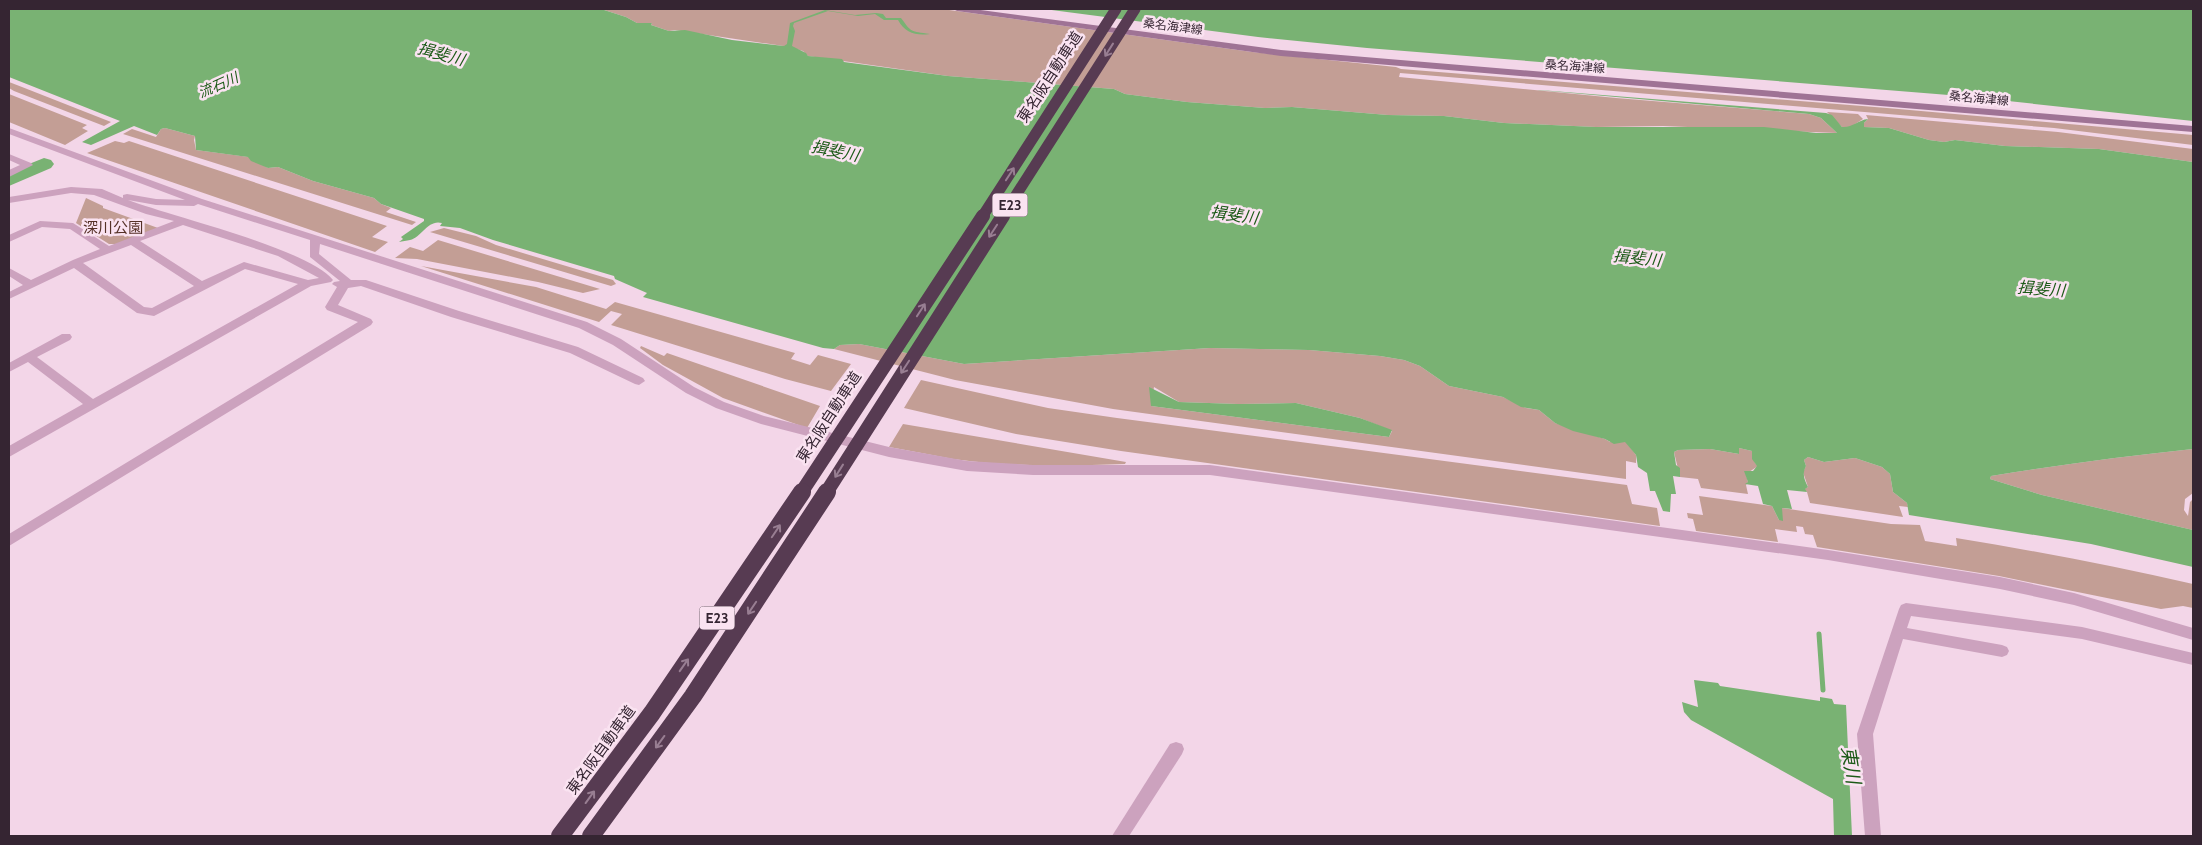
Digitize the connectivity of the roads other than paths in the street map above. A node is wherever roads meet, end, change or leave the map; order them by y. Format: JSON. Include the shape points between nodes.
{"nodes":[{"id":1,"x":957,"y":9,"type":"edge"},
{"id":2,"x":1116,"y":9,"type":"edge"},
{"id":3,"x":1135,"y":9,"type":"edge"},
{"id":4,"x":2193,"y":129,"type":"edge"},
{"id":5,"x":9,"y":131,"type":"edge"},
{"id":6,"x":9,"y":157,"type":"edge"},
{"id":7,"x":9,"y":174,"type":"edge"},
{"id":8,"x":94,"y":191,"type":"junction"},
{"id":9,"x":11,"y":201,"type":"edge"},
{"id":10,"x":198,"y":201,"type":"junction"},
{"id":11,"x":183,"y":221,"type":"junction"},
{"id":12,"x":9,"y":239,"type":"edge"},
{"id":13,"x":315,"y":240,"type":"junction"},
{"id":14,"x":132,"y":241,"type":"junction"},
{"id":15,"x":108,"y":250,"type":"junction"},
{"id":16,"x":77,"y":262,"type":"junction"},
{"id":17,"x":9,"y":271,"type":"edge"},
{"id":18,"x":327,"y":280,"type":"junction"},
{"id":19,"x":308,"y":284,"type":"junction"},
{"id":20,"x":31,"y":285,"type":"junction"},
{"id":21,"x":344,"y":285,"type":"junction"},
{"id":22,"x":202,"y":286,"type":"junction"},
{"id":23,"x":9,"y":296,"type":"edge"},
{"id":24,"x":66,"y":337,"type":"dead end"},
{"id":25,"x":29,"y":357,"type":"junction"},
{"id":26,"x":9,"y":368,"type":"edge"},
{"id":27,"x":639,"y":381,"type":"dead end"},
{"id":28,"x":91,"y":404,"type":"junction"},
{"id":29,"x":9,"y":452,"type":"edge"},
{"id":30,"x":9,"y":541,"type":"edge"},
{"id":31,"x":1898,"y":632,"type":"junction"},
{"id":32,"x":2193,"y":634,"type":"edge"},
{"id":33,"x":2002,"y":651,"type":"dead end"},
{"id":34,"x":2193,"y":659,"type":"edge"},
{"id":35,"x":1176,"y":749,"type":"dead end"},
{"id":36,"x":560,"y":836,"type":"edge"},
{"id":37,"x":591,"y":836,"type":"edge"},
{"id":38,"x":1120,"y":836,"type":"edge"},
{"id":39,"x":1873,"y":836,"type":"edge"}],
"edges":[{"from":1,"to":4,"type":"main road","name":"桑名海津線","via":[[1281,53]]},
{"from":36,"to":2,"type":"highway","name":"東名阪自動車道","number":"E23","one_way":true,"bridge":true,"via":[[746,576]]},
{"from":3,"to":37,"type":"highway","number":"E23","one_way":true,"bridge":true,"via":[[770,581],[693,696]]},
{"from":5,"to":10,"type":"street"},
{"from":6,"to":7,"type":"street","via":[[28,164]]},
{"from":8,"to":9,"type":"street","via":[[71,190]]},
{"from":8,"to":10,"type":"street","via":[[156,202],[190,204]]},
{"from":8,"to":11,"type":"street"},
{"from":10,"to":13,"type":"street"},
{"from":11,"to":14,"type":"street"},
{"from":11,"to":18,"type":"street","via":[[282,254]]},
{"from":12,"to":15,"type":"street","via":[[40,224],[72,226]]},
{"from":13,"to":21,"type":"street","via":[[314,255],[346,280]]},
{"from":13,"to":32,"type":"street","via":[[594,329],[690,390],[720,404],[770,422],[889,452],[967,466],[1033,470],[1210,470],[1322,484],[1809,552],[2000,583],[2074,599]]},
{"from":14,"to":15,"type":"street"},
{"from":14,"to":22,"type":"street"},
{"from":15,"to":16,"type":"street"},
{"from":16,"to":20,"type":"street"},
{"from":16,"to":22,"type":"street","via":[[80,268],[141,310],[154,312]]},
{"from":17,"to":20,"type":"street"},
{"from":18,"to":19,"type":"street"},
{"from":18,"to":21,"type":"street"},
{"from":19,"to":22,"type":"street","via":[[244,265]]},
{"from":19,"to":28,"type":"street"},
{"from":20,"to":23,"type":"street"},
{"from":21,"to":27,"type":"street","via":[[362,282],[574,350]]},
{"from":21,"to":30,"type":"street","via":[[331,307],[367,322]]},
{"from":24,"to":25,"type":"street"},
{"from":25,"to":26,"type":"street"},
{"from":25,"to":28,"type":"street"},
{"from":28,"to":29,"type":"street"},
{"from":31,"to":33,"type":"street"},
{"from":31,"to":34,"type":"street","via":[[1906,609],[2082,633]]},
{"from":31,"to":39,"type":"street","via":[[1865,734]]},
{"from":35,"to":38,"type":"street"}]}
